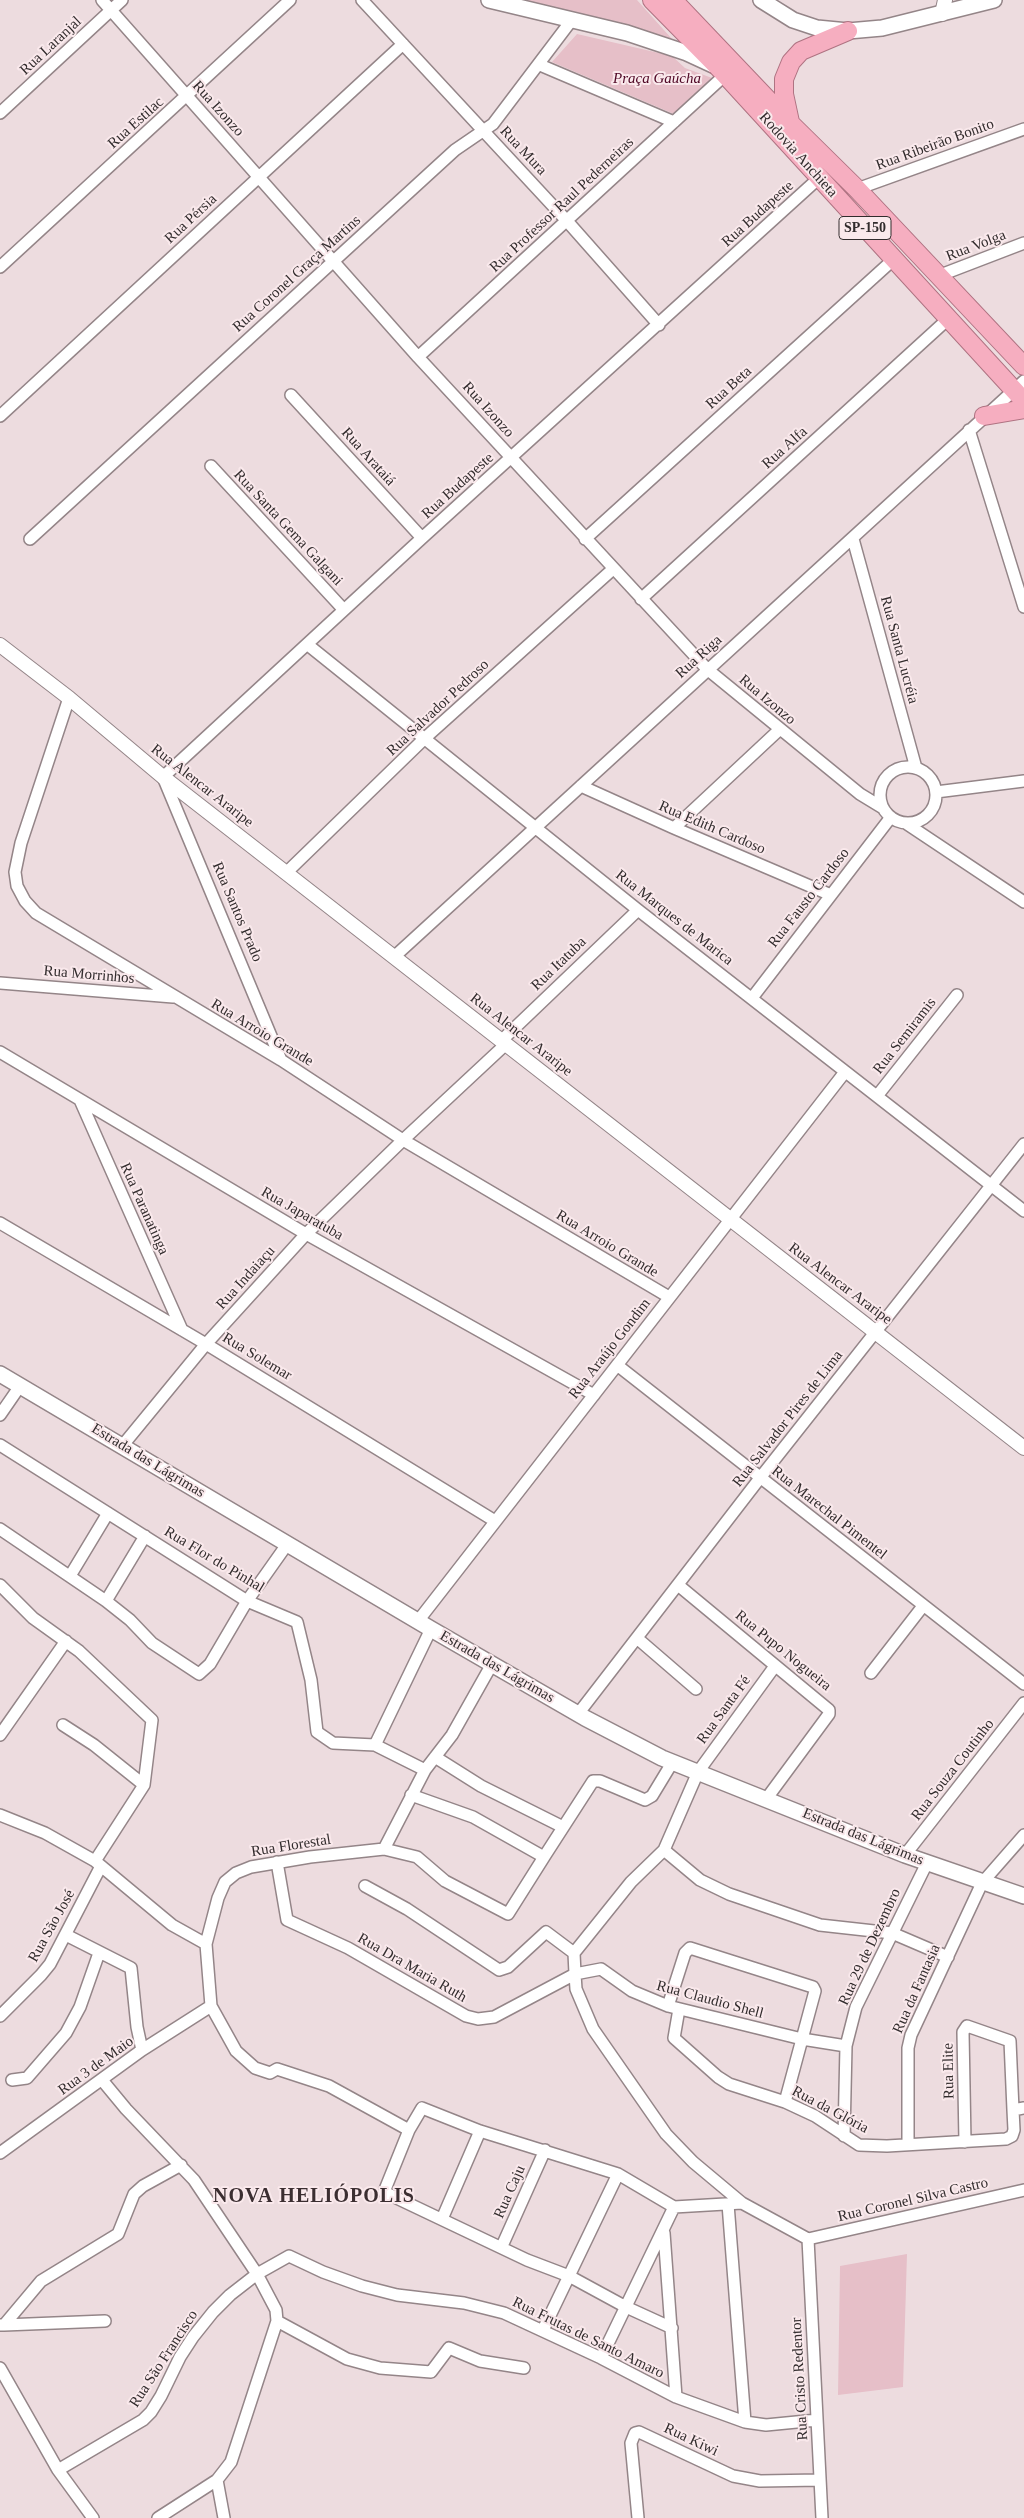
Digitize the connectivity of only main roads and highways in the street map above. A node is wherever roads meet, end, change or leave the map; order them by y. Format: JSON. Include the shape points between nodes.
{"nodes":[{"id":1,"x":489,"y":0,"type":"edge"},
{"id":2,"x":652,"y":0,"type":"edge"},
{"id":3,"x":673,"y":0,"type":"edge"},
{"id":4,"x":761,"y":0,"type":"edge"},
{"id":5,"x":994,"y":0,"type":"edge"},
{"id":6,"x":943,"y":7,"type":"edge"},
{"id":7,"x":848,"y":32,"type":"junction"},
{"id":8,"x":721,"y":71,"type":"junction"},
{"id":9,"x":790,"y":123,"type":"junction"},
{"id":10,"x":1024,"y":366,"type":"edge"},
{"id":11,"x":1021,"y":390,"type":"edge"},
{"id":12,"x":1024,"y":409,"type":"edge"},
{"id":13,"x":984,"y":416,"type":"road end"},
{"id":14,"x":0,"y":1374,"type":"edge"},
{"id":15,"x":1024,"y":1896,"type":"edge"}],
"edges":[{"from":1,"to":8,"type":"main road","via":[[656,42]]},
{"from":2,"to":8,"type":"highway","name":"Rodovia Anchieta","number":"SP-150"},
{"from":3,"to":9,"type":"highway","name":"Rodovia Anchieta","number":"SP-150"},
{"from":4,"to":7,"type":"main road","via":[[793,20]]},
{"from":5,"to":6,"type":"main road"},
{"from":6,"to":7,"type":"main road","via":[[882,28]]},
{"from":7,"to":9,"type":"highway","via":[[801,51],[791,62],[784,79]]},
{"from":8,"to":11,"type":"highway","name":"Rodovia Anchieta","number":"SP-150","via":[[948,319]]},
{"from":9,"to":10,"type":"highway","name":"Rodovia Anchieta","number":"SP-150"},
{"from":12,"to":13,"type":"highway"},
{"from":14,"to":15,"type":"main road","name":"Estrada das Lágrimas","via":[[578,1714],[672,1763],[905,1855]]}]}
